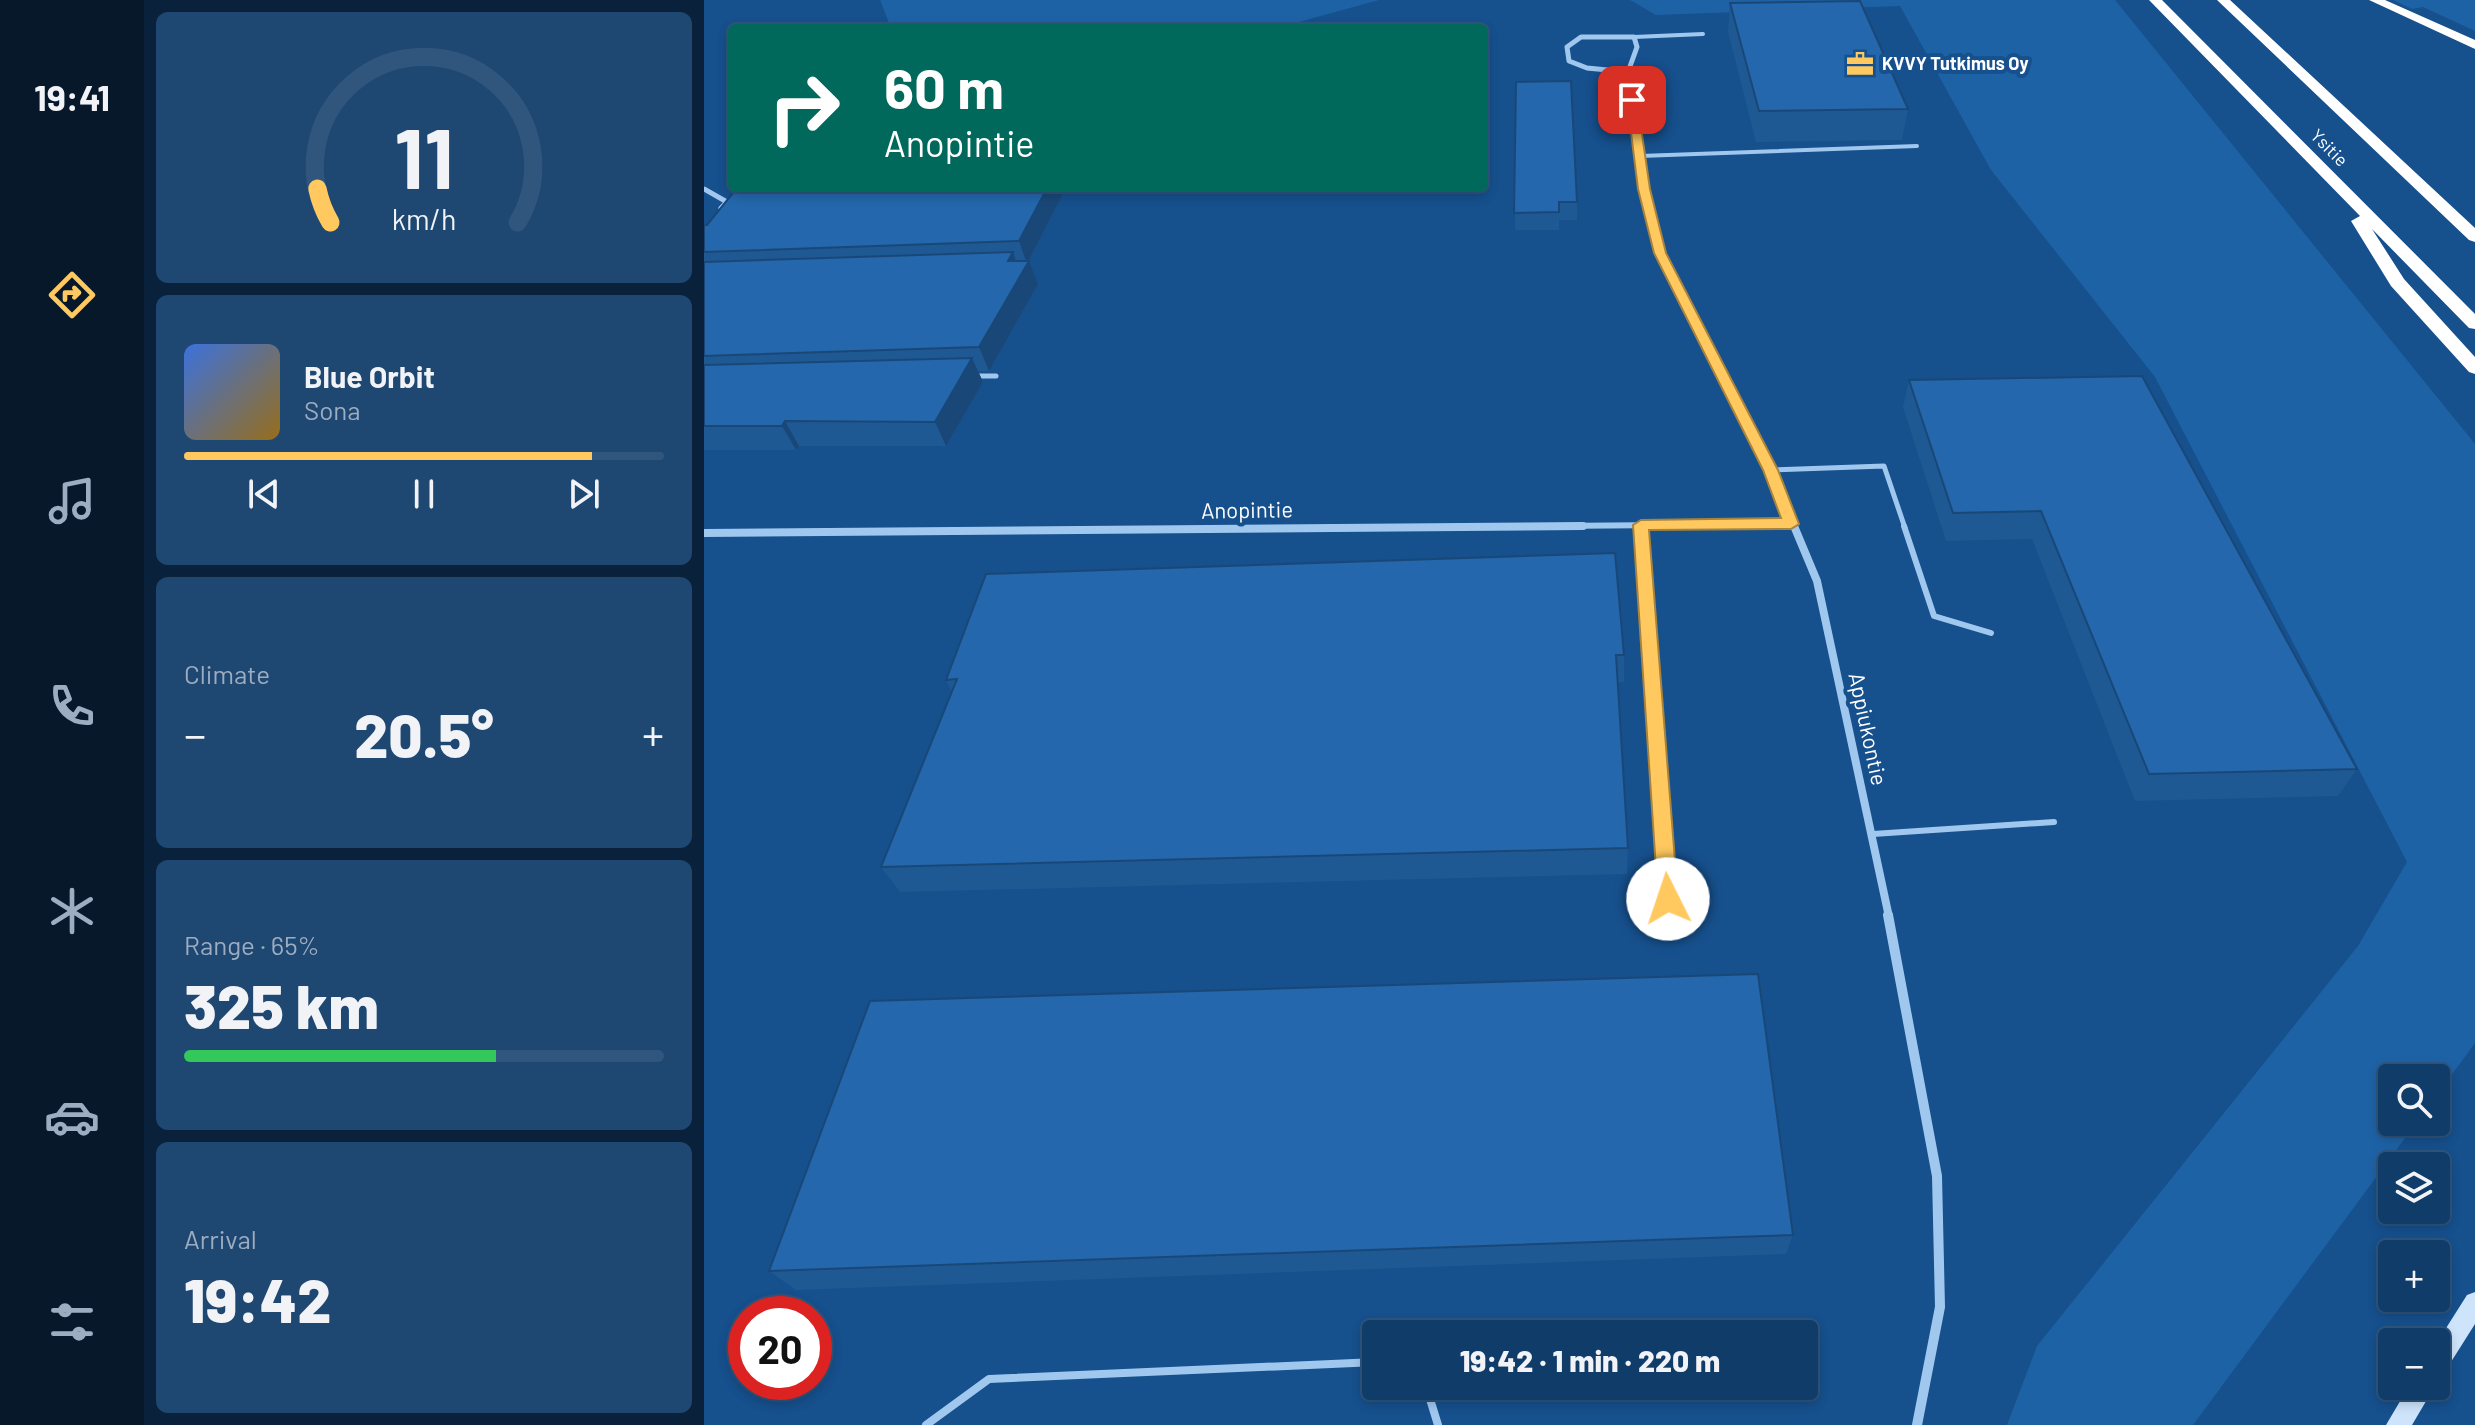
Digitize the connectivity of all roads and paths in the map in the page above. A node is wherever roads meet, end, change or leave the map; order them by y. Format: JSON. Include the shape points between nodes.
{"nodes":[{"id":1,"x":2155,"y":0,"type":"edge"},
{"id":2,"x":2223,"y":0,"type":"edge"},
{"id":3,"x":2375,"y":0,"type":"edge"},
{"id":4,"x":1703,"y":34,"type":"dead end"},
{"id":5,"x":1634,"y":37,"type":"junction"},
{"id":6,"x":2475,"y":45,"type":"edge"},
{"id":7,"x":1628,"y":72,"type":"junction"},
{"id":8,"x":1917,"y":146,"type":"dead end"},
{"id":9,"x":1640,"y":156,"type":"junction"},
{"id":10,"x":2334,"y":182,"type":"junction"},
{"id":11,"x":704,"y":189,"type":"edge"},
{"id":12,"x":740,"y":199,"type":"edge"},
{"id":13,"x":727,"y":202,"type":"junction"},
{"id":14,"x":719,"y":211,"type":"edge"},
{"id":15,"x":2475,"y":237,"type":"edge"},
{"id":16,"x":2475,"y":324,"type":"edge"},
{"id":17,"x":2475,"y":368,"type":"edge"},
{"id":18,"x":996,"y":376,"type":"dead end"},
{"id":19,"x":966,"y":377,"type":"edge"},
{"id":20,"x":1770,"y":470,"type":"junction"},
{"id":21,"x":1791,"y":524,"type":"junction"},
{"id":22,"x":1641,"y":525,"type":"junction"},
{"id":23,"x":704,"y":533,"type":"edge"},
{"id":24,"x":1991,"y":633,"type":"dead end"},
{"id":25,"x":2054,"y":822,"type":"dead end"},
{"id":26,"x":1873,"y":834,"type":"junction"},
{"id":27,"x":1668,"y":899,"type":"dead end"},
{"id":28,"x":2475,"y":1303,"type":"edge"},
{"id":29,"x":2450,"y":1343,"type":"edge"},
{"id":30,"x":1362,"y":1363,"type":"edge"},
{"id":31,"x":1430,"y":1400,"type":"edge"},
{"id":32,"x":2414,"y":1400,"type":"edge"},
{"id":33,"x":926,"y":1425,"type":"edge"},
{"id":34,"x":1438,"y":1425,"type":"edge"},
{"id":35,"x":1917,"y":1425,"type":"edge"},
{"id":36,"x":2398,"y":1425,"type":"edge"}],
"edges":[{"from":1,"to":10,"type":"highway","name":"Ysitie"},
{"from":2,"to":15,"type":"highway","name":"Ysitie"},
{"from":3,"to":6,"type":"highway"},
{"from":4,"to":5,"type":"lane"},
{"from":5,"to":7,"type":"street","name":"Appiukontie","via":[[1637,47]]},
{"from":5,"to":7,"type":"street","via":[[1581,37],[1567,47],[1569,61],[1578,65]]},
{"from":7,"to":9,"type":"street","name":"Appiukontie"},
{"from":8,"to":9,"type":"lane"},
{"from":9,"to":20,"type":"street","name":"Appiukontie","via":[[1660,253]]},
{"from":10,"to":16,"type":"highway","name":"Ysitie"},
{"from":10,"to":17,"type":"highway","via":[[2397,282]]},
{"from":11,"to":13,"type":"street"},
{"from":12,"to":13,"type":"lane"},
{"from":13,"to":14,"type":"street"},
{"from":18,"to":19,"type":"lane"},
{"from":20,"to":21,"type":"street","name":"Appiukontie"},
{"from":20,"to":24,"type":"lane","via":[[1884,466],[1934,616]]},
{"from":21,"to":22,"type":"street","name":"Anopintie"},
{"from":21,"to":26,"type":"street","name":"Appiukontie","via":[[1817,581]]},
{"from":22,"to":23,"type":"street","name":"Anopintie"},
{"from":22,"to":27,"type":"lane"},
{"from":25,"to":26,"type":"lane"},
{"from":26,"to":35,"type":"street","name":"Appiukontie","via":[[1937,1176],[1940,1307]]},
{"from":28,"to":29,"type":"main road"},
{"from":30,"to":33,"type":"lane","via":[[989,1379]]},
{"from":31,"to":34,"type":"lane"},
{"from":32,"to":36,"type":"main road"}]}
